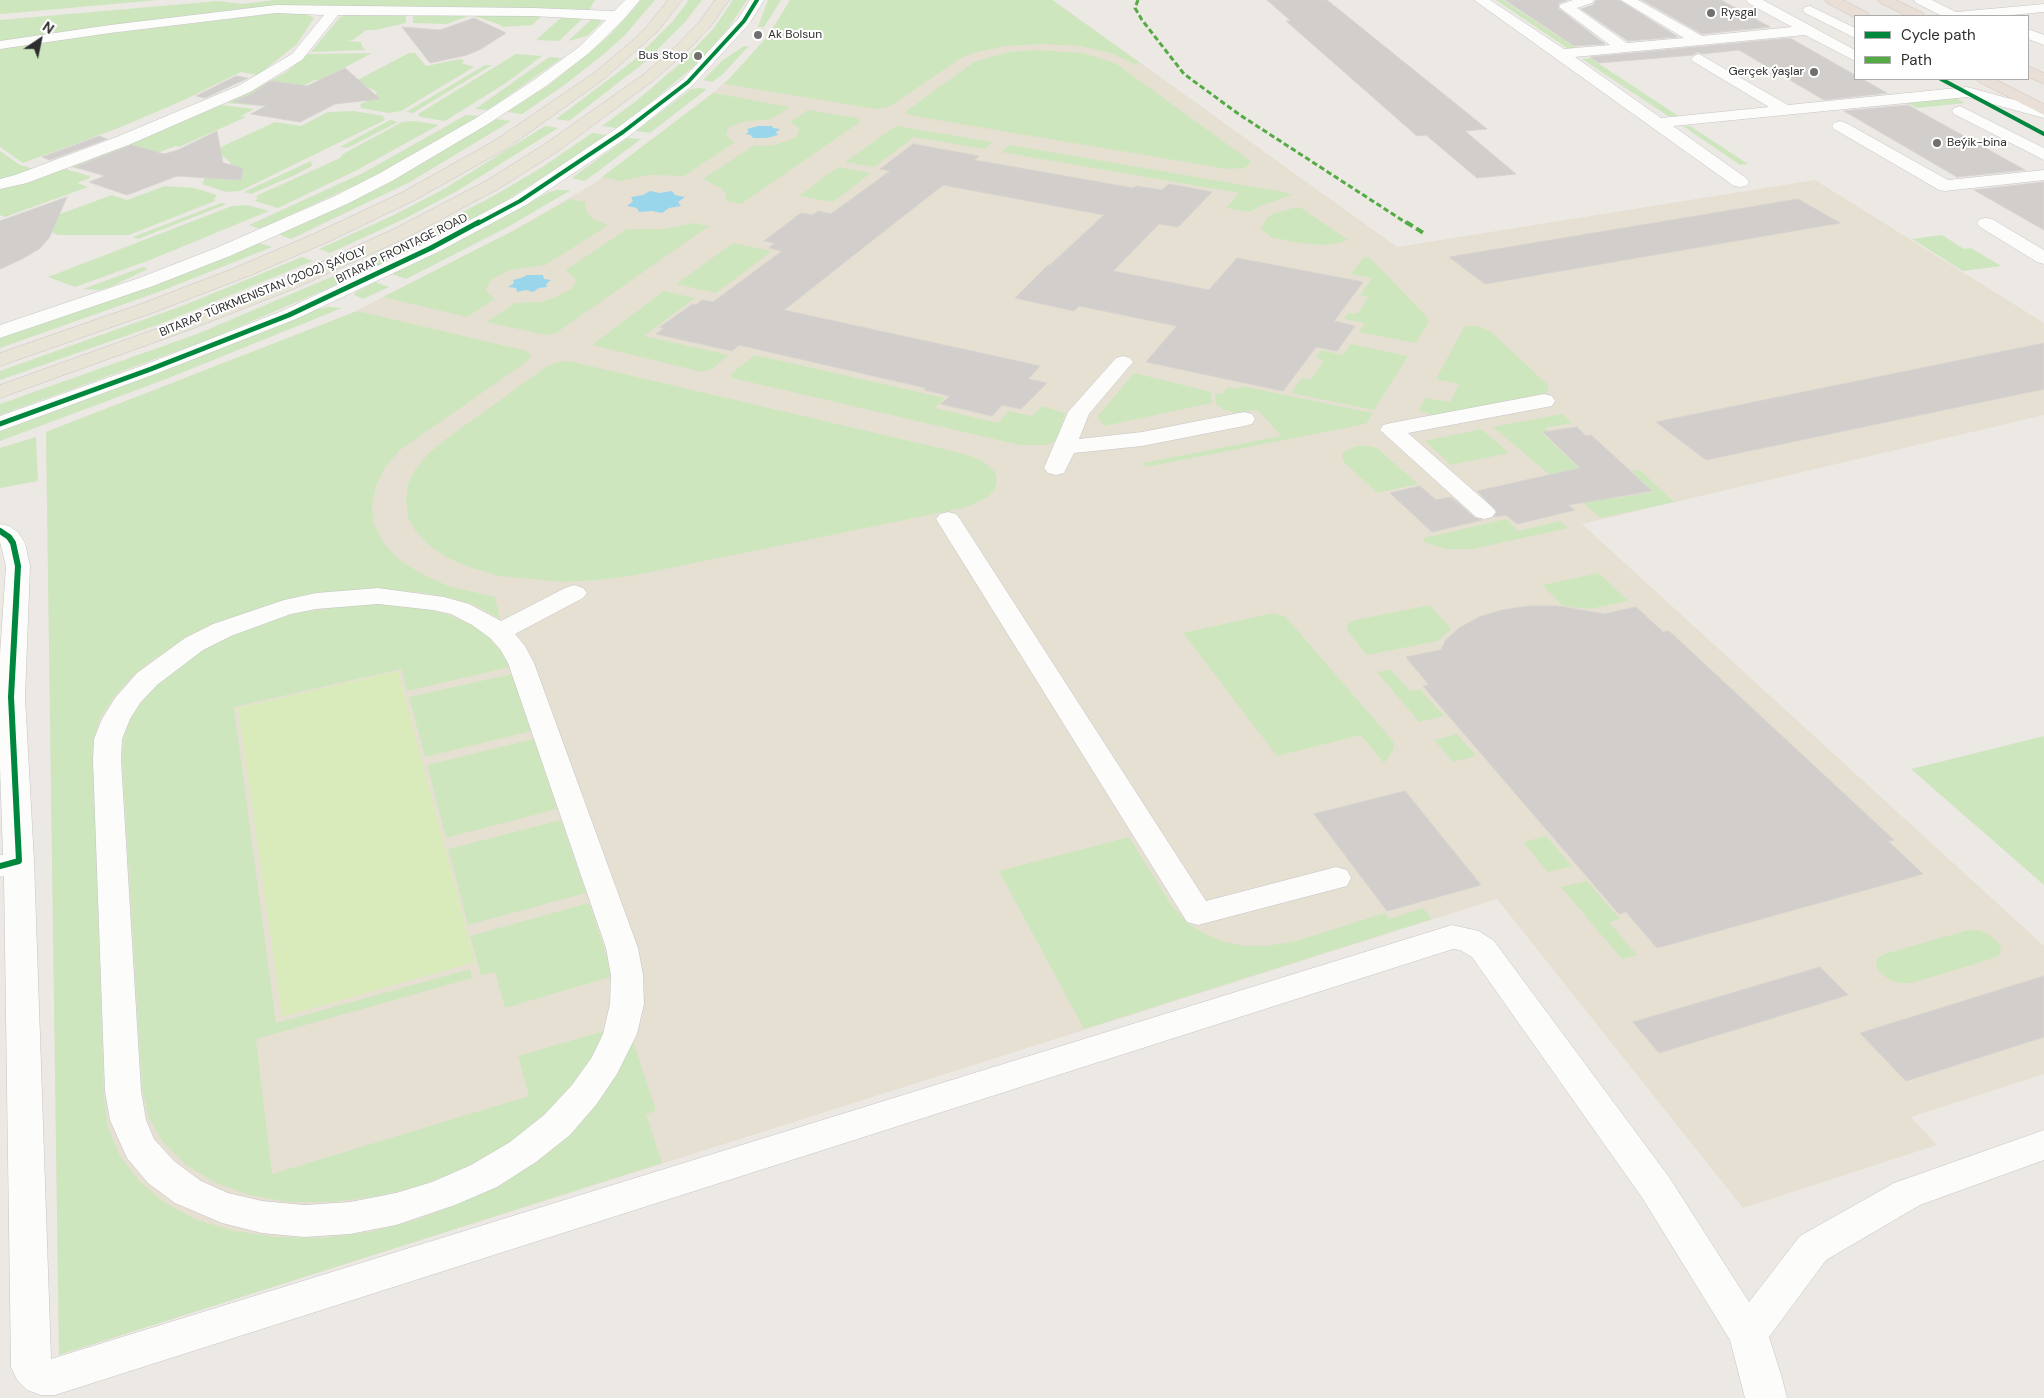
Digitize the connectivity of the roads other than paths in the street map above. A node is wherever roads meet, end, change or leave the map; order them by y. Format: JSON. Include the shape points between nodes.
{"nodes":[{"id":1,"x":633,"y":0,"type":"edge"},
{"id":2,"x":675,"y":0,"type":"edge"},
{"id":3,"x":722,"y":0,"type":"edge"},
{"id":4,"x":757,"y":0,"type":"edge"},
{"id":5,"x":1480,"y":0,"type":"edge"},
{"id":6,"x":1587,"y":0,"type":"edge"},
{"id":7,"x":1628,"y":0,"type":"edge"},
{"id":8,"x":1753,"y":0,"type":"edge"},
{"id":9,"x":1832,"y":0,"type":"edge"},
{"id":10,"x":1885,"y":0,"type":"edge"},
{"id":11,"x":1921,"y":0,"type":"edge"},
{"id":12,"x":1965,"y":0,"type":"edge"},
{"id":13,"x":1799,"y":4,"type":"dead end"},
{"id":14,"x":2044,"y":8,"type":"edge"},
{"id":15,"x":334,"y":12,"type":"junction"},
{"id":16,"x":1994,"y":13,"type":"junction"},
{"id":17,"x":1861,"y":15,"type":"edge"},
{"id":18,"x":1916,"y":15,"type":"edge"},
{"id":19,"x":1951,"y":15,"type":"edge"},
{"id":20,"x":1969,"y":15,"type":"edge"},
{"id":21,"x":619,"y":16,"type":"junction"},
{"id":22,"x":1808,"y":30,"type":"junction"},
{"id":23,"x":1854,"y":33,"type":"edge"},
{"id":24,"x":2029,"y":34,"type":"edge"},
{"id":25,"x":1700,"y":41,"type":"junction"},
{"id":26,"x":2044,"y":41,"type":"edge"},
{"id":27,"x":0,"y":45,"type":"edge"},
{"id":28,"x":1624,"y":48,"type":"junction"},
{"id":29,"x":1561,"y":54,"type":"junction"},
{"id":30,"x":1854,"y":55,"type":"edge"},
{"id":31,"x":1699,"y":59,"type":"dead end"},
{"id":32,"x":2029,"y":72,"type":"edge"},
{"id":33,"x":2044,"y":79,"type":"edge"},
{"id":34,"x":1943,"y":80,"type":"edge"},
{"id":35,"x":1986,"y":80,"type":"edge"},
{"id":36,"x":1905,"y":83,"type":"dead end"},
{"id":37,"x":1967,"y":92,"type":"junction"},
{"id":38,"x":1928,"y":96,"type":"junction"},
{"id":39,"x":1785,"y":110,"type":"junction"},
{"id":40,"x":1960,"y":111,"type":"dead end"},
{"id":41,"x":2044,"y":112,"type":"edge"},
{"id":42,"x":1659,"y":123,"type":"junction"},
{"id":43,"x":1840,"y":126,"type":"dead end"},
{"id":44,"x":2044,"y":134,"type":"edge"},
{"id":45,"x":2044,"y":156,"type":"edge"},
{"id":46,"x":2044,"y":175,"type":"edge"},
{"id":47,"x":1740,"y":182,"type":"dead end"},
{"id":48,"x":0,"y":184,"type":"edge"},
{"id":49,"x":1986,"y":223,"type":"dead end"},
{"id":50,"x":2044,"y":258,"type":"edge"},
{"id":51,"x":0,"y":332,"type":"edge"},
{"id":52,"x":0,"y":360,"type":"edge"},
{"id":53,"x":1122,"y":362,"type":"dead end"},
{"id":54,"x":0,"y":392,"type":"edge"},
{"id":55,"x":1544,"y":401,"type":"dead end"},
{"id":56,"x":1244,"y":419,"type":"dead end"},
{"id":57,"x":0,"y":424,"type":"edge"},
{"id":58,"x":1065,"y":446,"type":"junction"},
{"id":59,"x":1056,"y":468,"type":"dead end"},
{"id":60,"x":1484,"y":512,"type":"dead end"},
{"id":61,"x":948,"y":519,"type":"dead end"},
{"id":62,"x":0,"y":531,"type":"edge"},
{"id":63,"x":9,"y":568,"type":"edge"},
{"id":64,"x":574,"y":592,"type":"dead end"},
{"id":65,"x":499,"y":632,"type":"junction"},
{"id":66,"x":10,"y":864,"type":"edge"},
{"id":67,"x":1336,"y":878,"type":"dead end"},
{"id":68,"x":2044,"y":1145,"type":"edge"},
{"id":69,"x":1748,"y":1334,"type":"junction"},
{"id":70,"x":1766,"y":1398,"type":"edge"}],
"edges":[{"from":1,"to":21,"type":"street"},
{"from":2,"to":52,"type":"main road","name":"BITARAP TÜRKMENISTAN (2002) ŞAÝOLY","via":[[636,45],[585,86],[500,145],[407,197],[323,238],[244,271]]},
{"from":3,"to":54,"type":"main road","name":"BITARAP TÜRKMENISTAN (2002) ŞAÝOLY","via":[[705,24],[649,77],[551,148],[492,185],[386,240],[283,286],[174,330]]},
{"from":4,"to":57,"type":"street","name":"BITARAP FRONTAGE ROAD","via":[[744,21],[688,82],[568,171],[520,200],[383,271],[281,318]]},
{"from":5,"to":29,"type":"street"},
{"from":6,"to":28,"type":"street","via":[[1566,7]]},
{"from":7,"to":25,"type":"street"},
{"from":8,"to":22,"type":"street"},
{"from":9,"to":17,"type":"highway"},
{"from":10,"to":18,"type":"highway"},
{"from":11,"to":19,"type":"street"},
{"from":12,"to":16,"type":"street"},
{"from":13,"to":23,"type":"street"},
{"from":14,"to":16,"type":"street"},
{"from":15,"to":21,"type":"street","via":[[533,12]]},
{"from":15,"to":27,"type":"street","via":[[276,9]]},
{"from":15,"to":48,"type":"street","via":[[297,57],[252,85],[126,140]]},
{"from":16,"to":20,"type":"street"},
{"from":21,"to":51,"type":"street","via":[[584,50],[540,83],[386,177],[223,252]]},
{"from":22,"to":25,"type":"street"},
{"from":22,"to":30,"type":"street"},
{"from":24,"to":26,"type":"street"},
{"from":25,"to":28,"type":"street"},
{"from":28,"to":29,"type":"street"},
{"from":29,"to":42,"type":"street"},
{"from":31,"to":39,"type":"street"},
{"from":32,"to":33,"type":"highway"},
{"from":34,"to":37,"type":"street"},
{"from":35,"to":41,"type":"highway"},
{"from":36,"to":38,"type":"street"},
{"from":37,"to":38,"type":"street"},
{"from":37,"to":41,"type":"street"},
{"from":37,"to":44,"type":"street"},
{"from":38,"to":39,"type":"street"},
{"from":39,"to":42,"type":"street"},
{"from":40,"to":45,"type":"street"},
{"from":42,"to":47,"type":"street"},
{"from":43,"to":46,"type":"street","via":[[1945,186]]},
{"from":49,"to":50,"type":"street"},
{"from":53,"to":58,"type":"street","via":[[1080,412]]},
{"from":55,"to":60,"type":"street","via":[[1391,430]]},
{"from":56,"to":58,"type":"street","via":[[1142,439]]},
{"from":58,"to":59,"type":"street"},
{"from":61,"to":67,"type":"street","via":[[1198,914]]},
{"from":62,"to":63,"type":"street","via":[[13,543]]},
{"from":63,"to":66,"type":"street"},
{"from":64,"to":65,"type":"street"},
{"from":65,"to":65,"type":"street","via":[[521,663],[622,948],[627,975],[627,1004],[620,1034],[605,1065],[557,1125],[523,1152],[484,1176],[396,1209],[350,1218],[296,1220],[222,1208],[188,1192],[161,1172],[140,1148],[128,1120],[122,1091],[106,760],[108,739],[116,718],[147,679],[175,656],[222,630],[284,608],[347,597],[407,598],[460,610]]},
{"from":66,"to":69,"type":"street","via":[[31,1367],[41,1377],[55,1377],[1452,937],[1468,939],[1483,949],[1656,1188]]},
{"from":68,"to":69,"type":"street","via":[[1907,1194],[1812,1248]]},
{"from":69,"to":70,"type":"street"}]}
